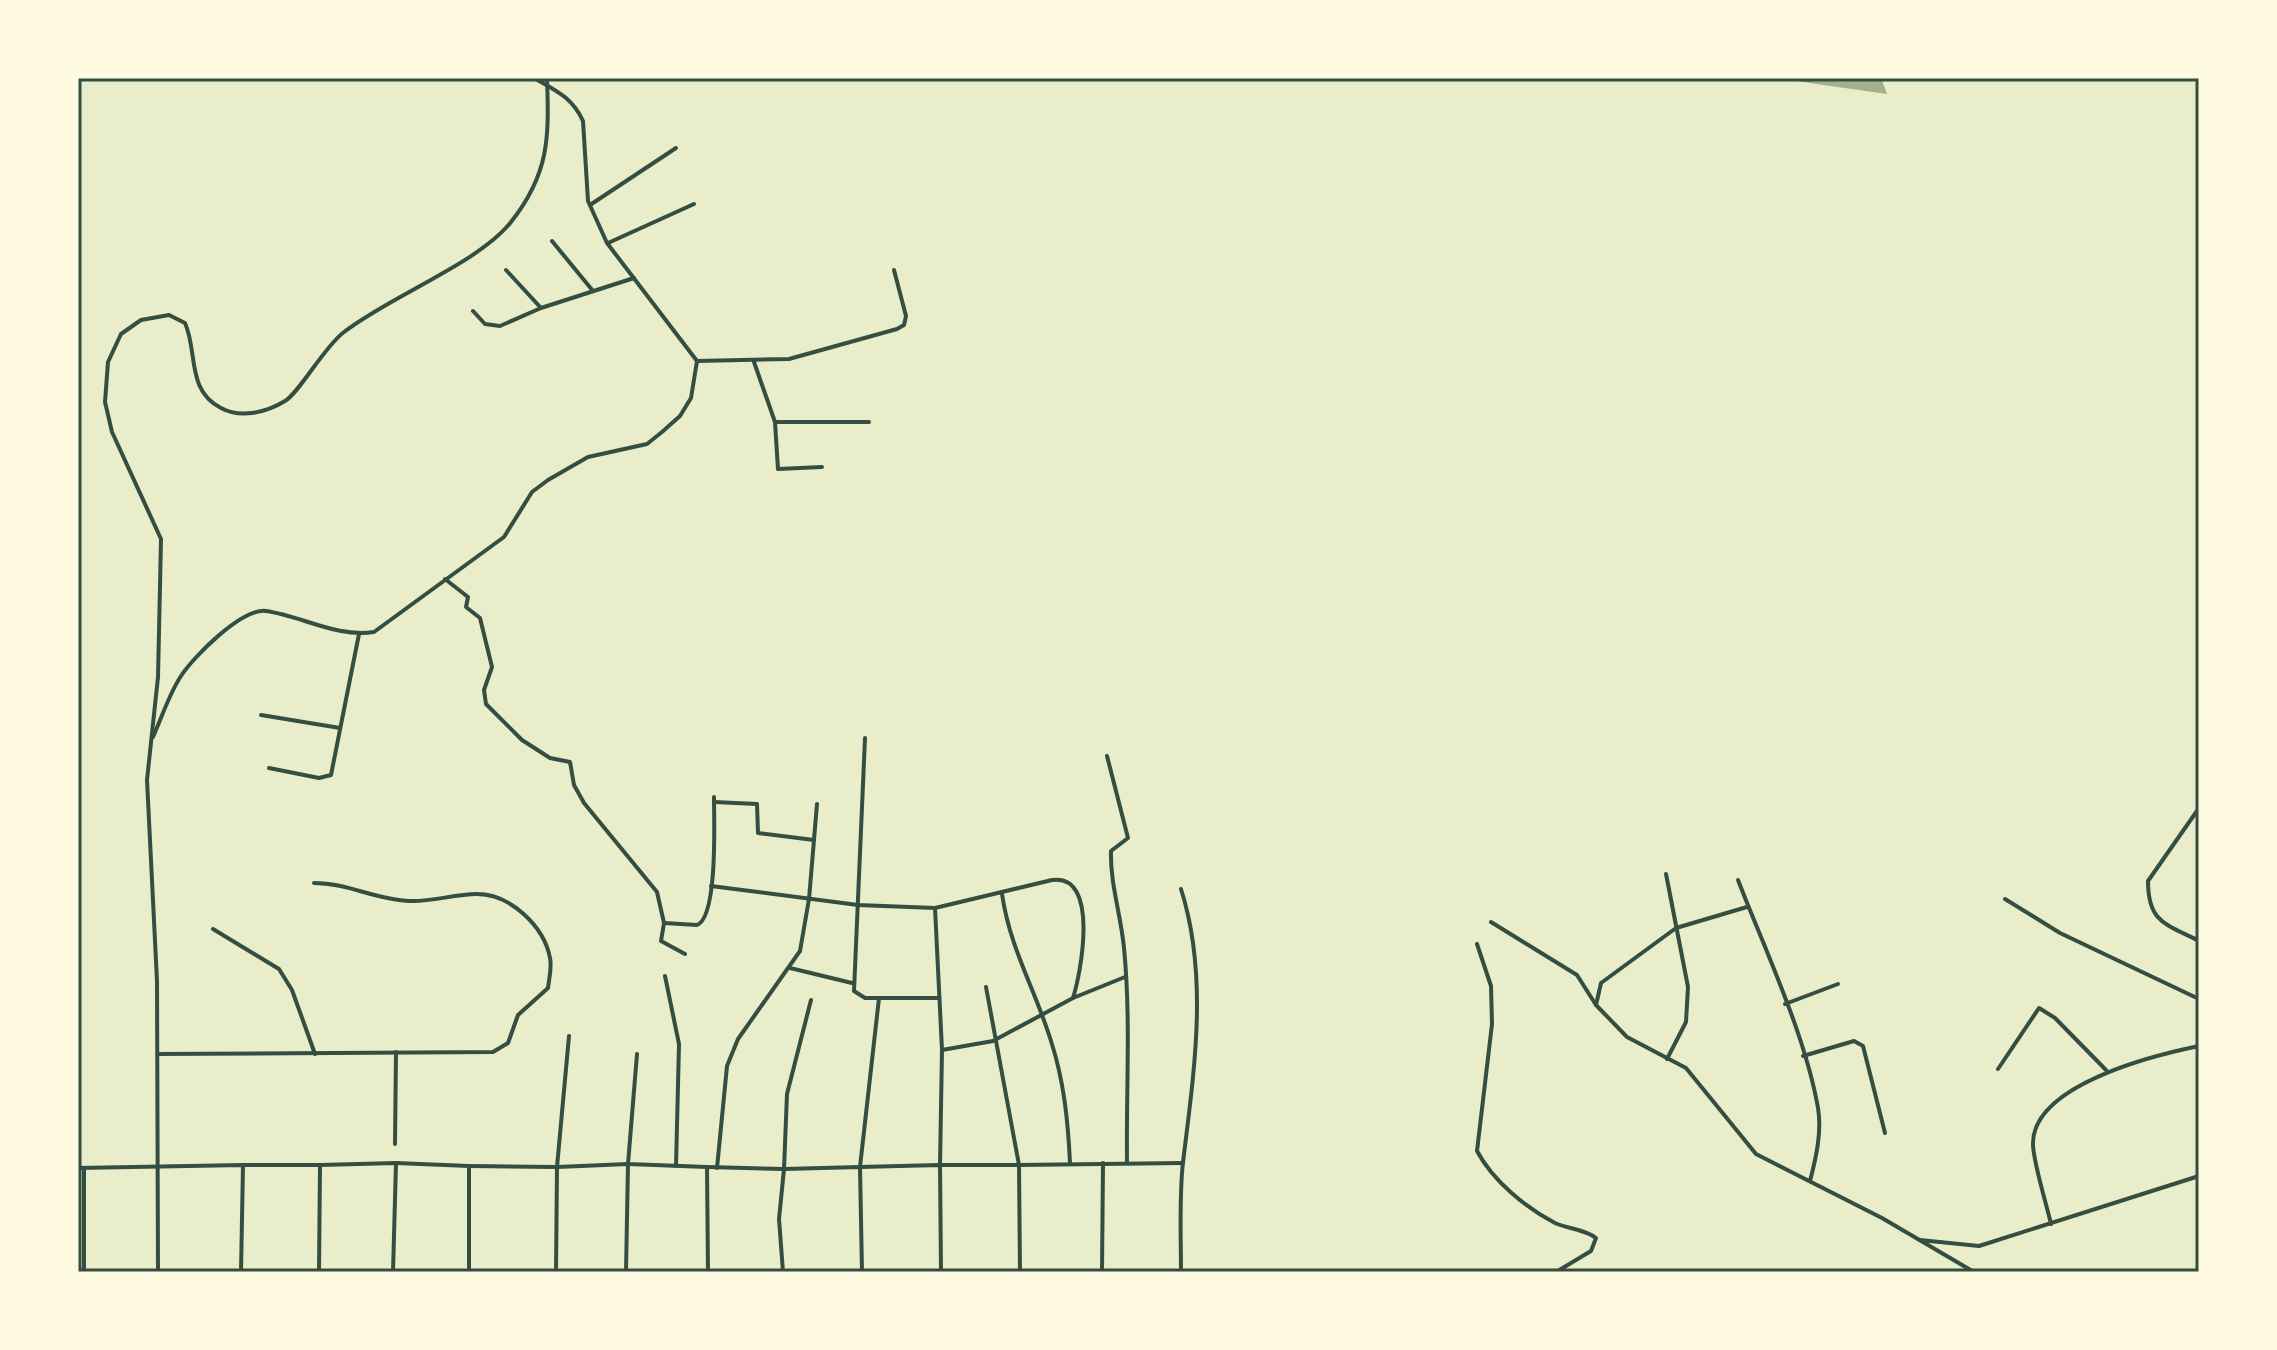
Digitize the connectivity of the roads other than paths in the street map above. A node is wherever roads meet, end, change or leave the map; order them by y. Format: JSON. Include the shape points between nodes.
{"nodes":[{"id":1,"x":534,"y":78,"type":"edge"},
{"id":2,"x":547,"y":78,"type":"edge"},
{"id":3,"x":547,"y":85,"type":"junction"},
{"id":4,"x":676,"y":148,"type":"dead end"},
{"id":5,"x":694,"y":204,"type":"dead end"},
{"id":6,"x":590,"y":205,"type":"junction"},
{"id":7,"x":552,"y":241,"type":"dead end"},
{"id":8,"x":607,"y":243,"type":"junction"},
{"id":9,"x":506,"y":270,"type":"dead end"},
{"id":10,"x":894,"y":270,"type":"dead end"},
{"id":11,"x":634,"y":278,"type":"junction"},
{"id":12,"x":593,"y":291,"type":"junction"},
{"id":13,"x":541,"y":308,"type":"junction"},
{"id":14,"x":473,"y":311,"type":"dead end"},
{"id":15,"x":697,"y":361,"type":"junction"},
{"id":16,"x":754,"y":362,"type":"junction"},
{"id":17,"x":775,"y":422,"type":"junction"},
{"id":18,"x":869,"y":422,"type":"dead end"},
{"id":19,"x":822,"y":467,"type":"dead end"},
{"id":20,"x":445,"y":579,"type":"junction"},
{"id":21,"x":359,"y":634,"type":"junction"},
{"id":22,"x":261,"y":715,"type":"dead end"},
{"id":23,"x":340,"y":728,"type":"junction"},
{"id":24,"x":865,"y":738,"type":"dead end"},
{"id":25,"x":152,"y":740,"type":"junction"},
{"id":26,"x":1107,"y":756,"type":"dead end"},
{"id":27,"x":269,"y":768,"type":"dead end"},
{"id":28,"x":817,"y":804,"type":"dead end"},
{"id":29,"x":2199,"y":808,"type":"edge"},
{"id":30,"x":814,"y":840,"type":"junction"},
{"id":31,"x":1666,"y":874,"type":"dead end"},
{"id":32,"x":1738,"y":880,"type":"dead end"},
{"id":33,"x":314,"y":883,"type":"dead end"},
{"id":34,"x":711,"y":886,"type":"junction"},
{"id":35,"x":1181,"y":889,"type":"dead end"},
{"id":36,"x":1002,"y":894,"type":"junction"},
{"id":37,"x":809,"y":899,"type":"junction"},
{"id":38,"x":2005,"y":899,"type":"dead end"},
{"id":39,"x":858,"y":905,"type":"junction"},
{"id":40,"x":1748,"y":906,"type":"junction"},
{"id":41,"x":935,"y":908,"type":"junction"},
{"id":42,"x":1491,"y":922,"type":"dead end"},
{"id":43,"x":664,"y":923,"type":"junction"},
{"id":44,"x":1676,"y":928,"type":"junction"},
{"id":45,"x":213,"y":929,"type":"dead end"},
{"id":46,"x":2199,"y":941,"type":"edge"},
{"id":47,"x":1477,"y":944,"type":"dead end"},
{"id":48,"x":685,"y":954,"type":"dead end"},
{"id":49,"x":790,"y":968,"type":"junction"},
{"id":50,"x":665,"y":976,"type":"dead end"},
{"id":51,"x":1125,"y":977,"type":"junction"},
{"id":52,"x":852,"y":983,"type":"junction"},
{"id":53,"x":1838,"y":984,"type":"dead end"},
{"id":54,"x":986,"y":987,"type":"dead end"},
{"id":55,"x":879,"y":998,"type":"junction"},
{"id":56,"x":938,"y":998,"type":"junction"},
{"id":57,"x":1073,"y":998,"type":"junction"},
{"id":58,"x":2199,"y":999,"type":"edge"},
{"id":59,"x":811,"y":1000,"type":"dead end"},
{"id":60,"x":1785,"y":1004,"type":"junction"},
{"id":61,"x":1596,"y":1005,"type":"junction"},
{"id":62,"x":1042,"y":1016,"type":"junction"},
{"id":63,"x":569,"y":1036,"type":"dead end"},
{"id":64,"x":993,"y":1041,"type":"junction"},
{"id":65,"x":2199,"y":1046,"type":"edge"},
{"id":66,"x":942,"y":1050,"type":"junction"},
{"id":67,"x":396,"y":1052,"type":"junction"},
{"id":68,"x":158,"y":1054,"type":"junction"},
{"id":69,"x":315,"y":1054,"type":"junction"},
{"id":70,"x":637,"y":1054,"type":"dead end"},
{"id":71,"x":1803,"y":1056,"type":"junction"},
{"id":72,"x":1667,"y":1059,"type":"junction"},
{"id":73,"x":1998,"y":1069,"type":"dead end"},
{"id":74,"x":2106,"y":1070,"type":"junction"},
{"id":75,"x":1885,"y":1133,"type":"dead end"},
{"id":76,"x":395,"y":1144,"type":"dead end"},
{"id":77,"x":1127,"y":1162,"type":"junction"},
{"id":78,"x":396,"y":1163,"type":"junction"},
{"id":79,"x":1070,"y":1163,"type":"junction"},
{"id":80,"x":1103,"y":1163,"type":"junction"},
{"id":81,"x":1183,"y":1163,"type":"junction"},
{"id":82,"x":628,"y":1164,"type":"junction"},
{"id":83,"x":243,"y":1165,"type":"junction"},
{"id":84,"x":320,"y":1165,"type":"junction"},
{"id":85,"x":940,"y":1165,"type":"junction"},
{"id":86,"x":1019,"y":1165,"type":"junction"},
{"id":87,"x":469,"y":1166,"type":"junction"},
{"id":88,"x":676,"y":1166,"type":"junction"},
{"id":89,"x":159,"y":1167,"type":"junction"},
{"id":90,"x":557,"y":1167,"type":"junction"},
{"id":91,"x":707,"y":1167,"type":"junction"},
{"id":92,"x":860,"y":1167,"type":"junction"},
{"id":93,"x":81,"y":1168,"type":"edge"},
{"id":94,"x":717,"y":1168,"type":"junction"},
{"id":95,"x":784,"y":1169,"type":"junction"},
{"id":96,"x":2199,"y":1176,"type":"edge"},
{"id":97,"x":1810,"y":1181,"type":"junction"},
{"id":98,"x":2051,"y":1224,"type":"junction"},
{"id":99,"x":1917,"y":1239,"type":"junction"},
{"id":100,"x":84,"y":1272,"type":"edge"},
{"id":101,"x":158,"y":1272,"type":"edge"},
{"id":102,"x":241,"y":1272,"type":"edge"},
{"id":103,"x":319,"y":1272,"type":"edge"},
{"id":104,"x":393,"y":1272,"type":"edge"},
{"id":105,"x":469,"y":1272,"type":"edge"},
{"id":106,"x":556,"y":1272,"type":"edge"},
{"id":107,"x":626,"y":1272,"type":"edge"},
{"id":108,"x":708,"y":1272,"type":"edge"},
{"id":109,"x":783,"y":1272,"type":"edge"},
{"id":110,"x":862,"y":1272,"type":"edge"},
{"id":111,"x":941,"y":1272,"type":"edge"},
{"id":112,"x":1020,"y":1272,"type":"edge"},
{"id":113,"x":1102,"y":1272,"type":"edge"},
{"id":114,"x":1181,"y":1272,"type":"edge"},
{"id":115,"x":1556,"y":1272,"type":"edge"},
{"id":116,"x":1974,"y":1272,"type":"edge"}],
"edges":[{"from":1,"to":3,"type":"street"},
{"from":2,"to":3,"type":"street"},
{"from":3,"to":6,"type":"street","via":[[561,91],[583,121]]},
{"from":3,"to":25,"type":"street","via":[[549,141],[539,176],[511,222],[487,245],[378,306],[340,334],[288,400],[255,414],[221,408],[198,385],[185,323],[169,315],[141,320],[121,334],[108,362],[105,402],[112,432],[161,539]]},
{"from":4,"to":6,"type":"street"},
{"from":5,"to":8,"type":"street"},
{"from":6,"to":8,"type":"street"},
{"from":7,"to":12,"type":"street"},
{"from":8,"to":11,"type":"street"},
{"from":9,"to":13,"type":"street"},
{"from":10,"to":16,"type":"street","via":[[904,325],[819,353]]},
{"from":11,"to":12,"type":"street"},
{"from":11,"to":15,"type":"street"},
{"from":12,"to":13,"type":"street"},
{"from":13,"to":14,"type":"street","via":[[494,327]]},
{"from":15,"to":16,"type":"street"},
{"from":15,"to":20,"type":"street","via":[[691,398],[662,432],[647,444],[588,457],[548,480],[532,492],[504,537]]},
{"from":16,"to":17,"type":"street"},
{"from":17,"to":18,"type":"street"},
{"from":17,"to":19,"type":"street","via":[[778,469]]},
{"from":20,"to":21,"type":"street","via":[[374,632]]},
{"from":20,"to":43,"type":"street","via":[[468,597],[466,607],[480,618],[492,667],[484,690],[486,704],[522,740],[550,758],[570,762],[584,803],[657,892]]},
{"from":21,"to":23,"type":"street"},
{"from":21,"to":25,"type":"street","via":[[266,611],[249,613],[182,674]]},
{"from":22,"to":23,"type":"street"},
{"from":23,"to":27,"type":"street","via":[[327,778]]},
{"from":24,"to":39,"type":"street"},
{"from":25,"to":68,"type":"street","via":[[147,780]]},
{"from":26,"to":51,"type":"street","via":[[1128,838],[1111,851],[1110,875]]},
{"from":28,"to":30,"type":"street"},
{"from":29,"to":46,"type":"street","via":[[2148,881],[2148,895],[2157,919]]},
{"from":30,"to":34,"type":"street","via":[[758,833],[757,804],[714,799]]},
{"from":30,"to":37,"type":"street"},
{"from":31,"to":44,"type":"street"},
{"from":32,"to":40,"type":"street"},
{"from":33,"to":67,"type":"street","via":[[349,885],[370,895],[412,901],[493,896],[519,909],[541,933],[550,959],[548,988],[518,1015],[503,1050]]},
{"from":34,"to":37,"type":"street"},
{"from":34,"to":43,"type":"street","via":[[704,922]]},
{"from":35,"to":81,"type":"street","via":[[1192,925],[1197,1043]]},
{"from":36,"to":41,"type":"street"},
{"from":36,"to":57,"type":"street","via":[[1061,878],[1072,884],[1085,943]]},
{"from":36,"to":62,"type":"street","via":[[1014,951]]},
{"from":37,"to":39,"type":"street"},
{"from":37,"to":49,"type":"street","via":[[800,951]]},
{"from":38,"to":58,"type":"street","via":[[2060,933]]},
{"from":39,"to":41,"type":"street"},
{"from":39,"to":52,"type":"street"},
{"from":40,"to":44,"type":"street"},
{"from":40,"to":60,"type":"street"},
{"from":41,"to":56,"type":"street"},
{"from":42,"to":61,"type":"street","via":[[1577,975]]},
{"from":43,"to":48,"type":"street","via":[[664,945]]},
{"from":44,"to":61,"type":"street","via":[[1601,983]]},
{"from":44,"to":72,"type":"street","via":[[1686,1022]]},
{"from":45,"to":69,"type":"street","via":[[279,969]]},
{"from":47,"to":115,"type":"street","via":[[1491,986],[1492,1024],[1477,1151],[1486,1168],[1537,1211],[1596,1238],[1591,1251]]},
{"from":49,"to":52,"type":"street"},
{"from":49,"to":94,"type":"street","via":[[738,1039],[727,1066]]},
{"from":50,"to":88,"type":"street","via":[[679,1044]]},
{"from":51,"to":57,"type":"street"},
{"from":51,"to":77,"type":"street"},
{"from":52,"to":55,"type":"street","via":[[859,996]]},
{"from":53,"to":60,"type":"street"},
{"from":54,"to":64,"type":"street"},
{"from":55,"to":56,"type":"street"},
{"from":55,"to":92,"type":"street"},
{"from":56,"to":66,"type":"street"},
{"from":57,"to":62,"type":"street"},
{"from":59,"to":95,"type":"street","via":[[787,1094]]},
{"from":60,"to":71,"type":"street"},
{"from":61,"to":72,"type":"street","via":[[1627,1037]]},
{"from":62,"to":64,"type":"street"},
{"from":62,"to":79,"type":"street","via":[[1061,1075]]},
{"from":63,"to":90,"type":"street"},
{"from":64,"to":66,"type":"street"},
{"from":64,"to":86,"type":"street"},
{"from":65,"to":74,"type":"street"},
{"from":66,"to":85,"type":"street"},
{"from":67,"to":69,"type":"street"},
{"from":67,"to":76,"type":"street"},
{"from":68,"to":69,"type":"street"},
{"from":68,"to":89,"type":"street"},
{"from":70,"to":82,"type":"street"},
{"from":71,"to":75,"type":"street","via":[[1854,1041],[1863,1046]]},
{"from":71,"to":97,"type":"street","via":[[1818,1110]]},
{"from":72,"to":97,"type":"street","via":[[1686,1068],[1756,1154]]},
{"from":73,"to":74,"type":"street","via":[[2039,1008]]},
{"from":74,"to":98,"type":"street","via":[[2052,1108],[2036,1129],[2033,1145]]},
{"from":77,"to":80,"type":"street"},
{"from":77,"to":81,"type":"street"},
{"from":78,"to":84,"type":"street"},
{"from":78,"to":87,"type":"street"},
{"from":78,"to":104,"type":"street"},
{"from":79,"to":80,"type":"street"},
{"from":79,"to":86,"type":"street"},
{"from":80,"to":113,"type":"street"},
{"from":81,"to":114,"type":"street"},
{"from":82,"to":88,"type":"street"},
{"from":82,"to":90,"type":"street"},
{"from":82,"to":107,"type":"street"},
{"from":83,"to":84,"type":"street"},
{"from":83,"to":89,"type":"street"},
{"from":83,"to":102,"type":"street"},
{"from":84,"to":103,"type":"street"},
{"from":85,"to":86,"type":"street"},
{"from":85,"to":92,"type":"street"},
{"from":85,"to":111,"type":"street"},
{"from":86,"to":112,"type":"street"},
{"from":87,"to":90,"type":"street"},
{"from":87,"to":105,"type":"street"},
{"from":88,"to":91,"type":"street"},
{"from":89,"to":93,"type":"street"},
{"from":89,"to":101,"type":"street"},
{"from":90,"to":106,"type":"street"},
{"from":91,"to":94,"type":"street"},
{"from":91,"to":108,"type":"street"},
{"from":92,"to":95,"type":"street"},
{"from":92,"to":110,"type":"street"},
{"from":93,"to":100,"type":"street"},
{"from":94,"to":95,"type":"street"},
{"from":95,"to":109,"type":"street","via":[[779,1219]]},
{"from":96,"to":98,"type":"street"},
{"from":97,"to":99,"type":"street"},
{"from":98,"to":99,"type":"street","via":[[1979,1246]]},
{"from":99,"to":116,"type":"street"}]}
